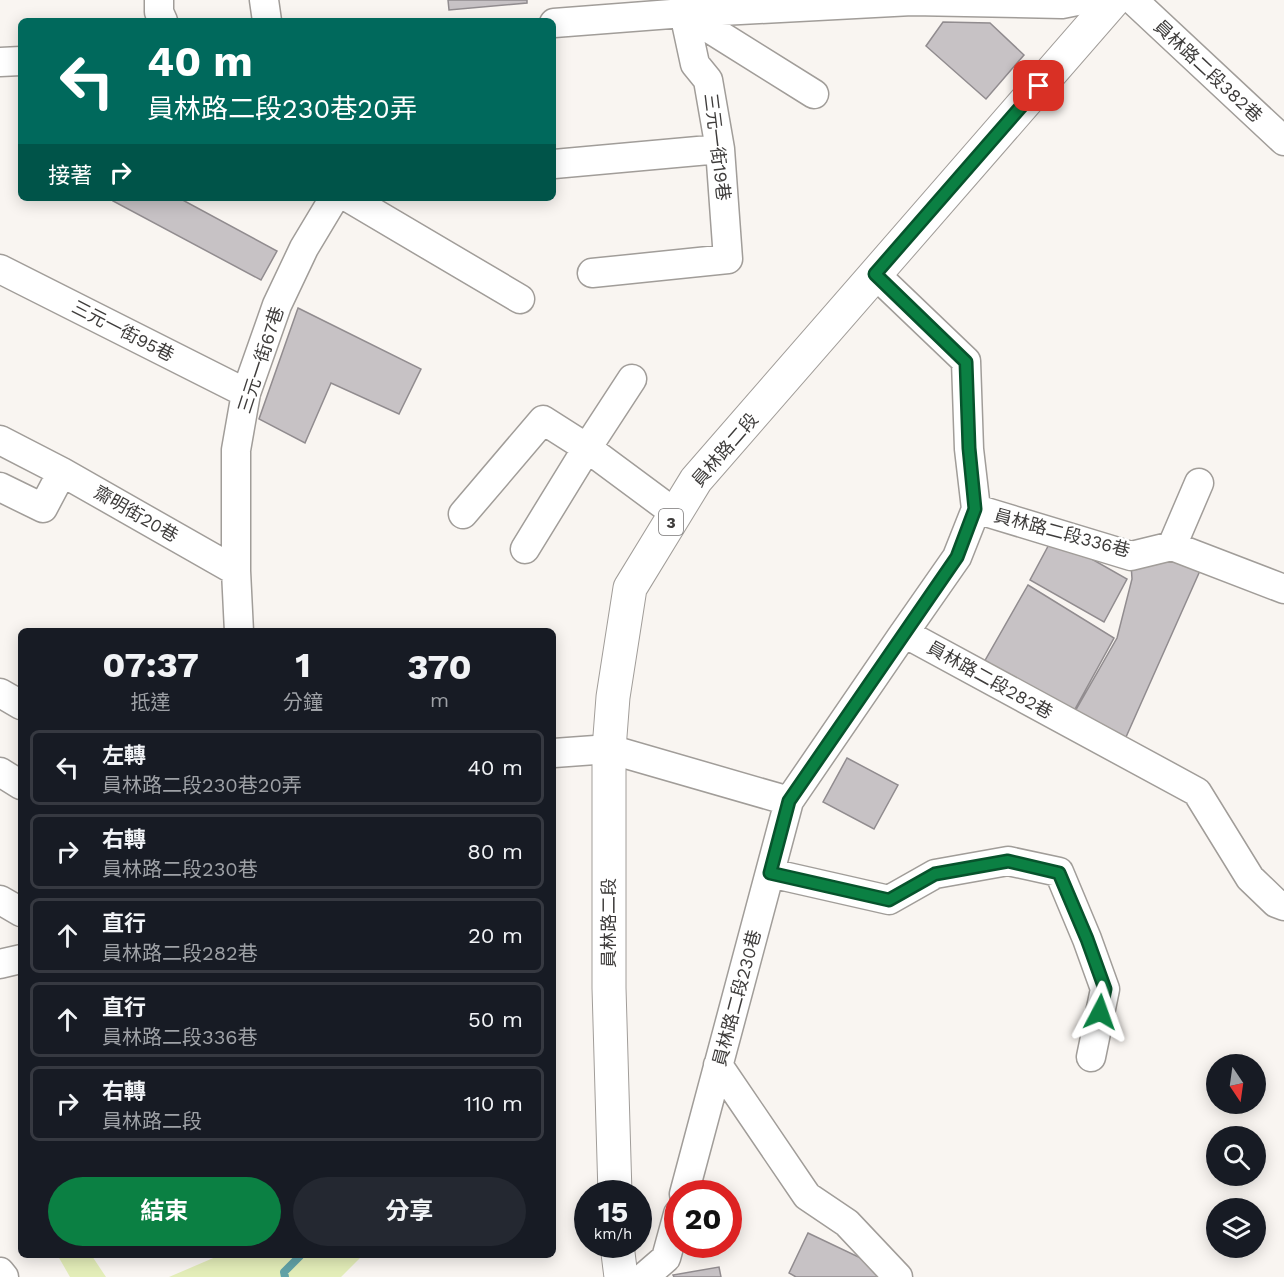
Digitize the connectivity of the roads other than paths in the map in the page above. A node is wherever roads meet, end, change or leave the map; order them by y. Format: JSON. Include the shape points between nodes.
{"nodes":[{"id":1,"x":159,"y":0,"type":"edge"},
{"id":2,"x":264,"y":0,"type":"edge"},
{"id":3,"x":912,"y":0,"type":"edge"},
{"id":4,"x":1082,"y":0,"type":"edge"},
{"id":5,"x":1114,"y":0,"type":"edge"},
{"id":6,"x":1133,"y":0,"type":"edge"},
{"id":7,"x":681,"y":7,"type":"edge"},
{"id":8,"x":162,"y":18,"type":"edge"},
{"id":9,"x":267,"y":18,"type":"edge"},
{"id":10,"x":556,"y":23,"type":"edge"},
{"id":11,"x":18,"y":61,"type":"edge"},
{"id":12,"x":0,"y":62,"type":"edge"},
{"id":13,"x":814,"y":94,"type":"dead end"},
{"id":14,"x":1279,"y":126,"type":"edge"},
{"id":15,"x":720,"y":149,"type":"junction"},
{"id":16,"x":556,"y":164,"type":"edge"},
{"id":17,"x":332,"y":201,"type":"edge"},
{"id":18,"x":354,"y":201,"type":"edge"},
{"id":19,"x":0,"y":269,"type":"edge"},
{"id":20,"x":592,"y":273,"type":"dead end"},
{"id":21,"x":875,"y":274,"type":"junction"},
{"id":22,"x":520,"y":299,"type":"dead end"},
{"id":23,"x":632,"y":379,"type":"dead end"},
{"id":24,"x":246,"y":393,"type":"junction"},
{"id":25,"x":0,"y":440,"type":"edge"},
{"id":26,"x":587,"y":448,"type":"junction"},
{"id":27,"x":62,"y":472,"type":"junction"},
{"id":28,"x":1199,"y":483,"type":"dead end"},
{"id":29,"x":0,"y":486,"type":"edge"},
{"id":30,"x":975,"y":509,"type":"junction"},
{"id":31,"x":463,"y":514,"type":"dead end"},
{"id":32,"x":676,"y":514,"type":"junction"},
{"id":33,"x":1172,"y":546,"type":"junction"},
{"id":34,"x":525,"y":549,"type":"dead end"},
{"id":35,"x":236,"y":571,"type":"junction"},
{"id":36,"x":1284,"y":589,"type":"edge"},
{"id":37,"x":239,"y":628,"type":"edge"},
{"id":38,"x":904,"y":633,"type":"junction"},
{"id":39,"x":0,"y":693,"type":"edge"},
{"id":40,"x":18,"y":703,"type":"edge"},
{"id":41,"x":609,"y":749,"type":"junction"},
{"id":42,"x":556,"y":753,"type":"edge"},
{"id":43,"x":0,"y":772,"type":"edge"},
{"id":44,"x":18,"y":783,"type":"edge"},
{"id":45,"x":789,"y":801,"type":"junction"},
{"id":46,"x":770,"y":873,"type":"junction"},
{"id":47,"x":0,"y":900,"type":"edge"},
{"id":48,"x":1284,"y":906,"type":"edge"},
{"id":49,"x":18,"y":910,"type":"edge"},
{"id":50,"x":18,"y":960,"type":"edge"},
{"id":51,"x":0,"y":964,"type":"edge"},
{"id":52,"x":1091,"y":1057,"type":"dead end"},
{"id":53,"x":718,"y":1065,"type":"junction"},
{"id":54,"x":615,"y":1180,"type":"edge"},
{"id":55,"x":688,"y":1180,"type":"edge"},
{"id":56,"x":619,"y":1258,"type":"edge"},
{"id":57,"x":666,"y":1258,"type":"edge"},
{"id":58,"x":0,"y":1272,"type":"edge"},
{"id":59,"x":4,"y":1277,"type":"edge"},
{"id":60,"x":621,"y":1277,"type":"edge"},
{"id":61,"x":644,"y":1277,"type":"edge"},
{"id":62,"x":898,"y":1277,"type":"edge"}],
"edges":[{"from":1,"to":8,"type":"street"},
{"from":2,"to":9,"type":"street"},
{"from":3,"to":4,"type":"street","via":[[1062,4]]},
{"from":3,"to":7,"type":"street"},
{"from":5,"to":21,"type":"main road","name":"員林路二段","number":"3"},
{"from":6,"to":14,"type":"street","name":"員林路二段382巷"},
{"from":7,"to":10,"type":"street"},
{"from":7,"to":13,"type":"street"},
{"from":7,"to":15,"type":"street","name":"三元一街19巷","via":[[695,64],[708,80]]},
{"from":11,"to":12,"type":"street"},
{"from":15,"to":16,"type":"street"},
{"from":15,"to":20,"type":"street","name":"三元一街19巷","via":[[728,259]]},
{"from":17,"to":24,"type":"street","name":"三元一街67巷","via":[[277,305]]},
{"from":18,"to":22,"type":"street"},
{"from":19,"to":24,"type":"street","name":"三元一街95巷"},
{"from":21,"to":30,"type":"street","name":"員林路二段336巷","via":[[966,362]]},
{"from":21,"to":32,"type":"main road","name":"員林路二段","number":"3","via":[[696,480]]},
{"from":23,"to":26,"type":"street"},
{"from":24,"to":35,"type":"street","name":"三元一街67巷","via":[[236,450]]},
{"from":25,"to":27,"type":"street","name":"齋明街20巷"},
{"from":26,"to":31,"type":"street","via":[[543,420]]},
{"from":26,"to":32,"type":"street"},
{"from":26,"to":34,"type":"street"},
{"from":27,"to":29,"type":"street","via":[[43,508]]},
{"from":27,"to":35,"type":"street","name":"齋明街20巷"},
{"from":28,"to":33,"type":"street"},
{"from":30,"to":33,"type":"street","name":"員林路二段336巷","via":[[1131,556]]},
{"from":30,"to":38,"type":"street","name":"員林路二段336巷","via":[[957,557]]},
{"from":32,"to":41,"type":"main road","name":"員林路二段","number":"3","via":[[630,588]]},
{"from":33,"to":36,"type":"street"},
{"from":35,"to":37,"type":"street"},
{"from":38,"to":45,"type":"street"},
{"from":38,"to":48,"type":"street","name":"員林路二段282巷","via":[[1197,792],[1250,878]]},
{"from":39,"to":40,"type":"street"},
{"from":41,"to":42,"type":"street"},
{"from":41,"to":45,"type":"street"},
{"from":41,"to":54,"type":"main road","name":"員林路二段","number":"3","via":[[609,988]]},
{"from":43,"to":44,"type":"street"},
{"from":45,"to":46,"type":"street","name":"員林路二段230巷"},
{"from":46,"to":52,"type":"street","via":[[889,900],[935,874],[1008,861],[1059,873],[1105,989]]},
{"from":46,"to":53,"type":"street","name":"員林路二段230巷"},
{"from":47,"to":49,"type":"street"},
{"from":50,"to":51,"type":"street"},
{"from":53,"to":55,"type":"street","name":"員林路二段230巷"},
{"from":53,"to":62,"type":"street","via":[[807,1196],[847,1223]]},
{"from":56,"to":60,"type":"main road"},
{"from":57,"to":61,"type":"street"},
{"from":58,"to":59,"type":"street"}]}
